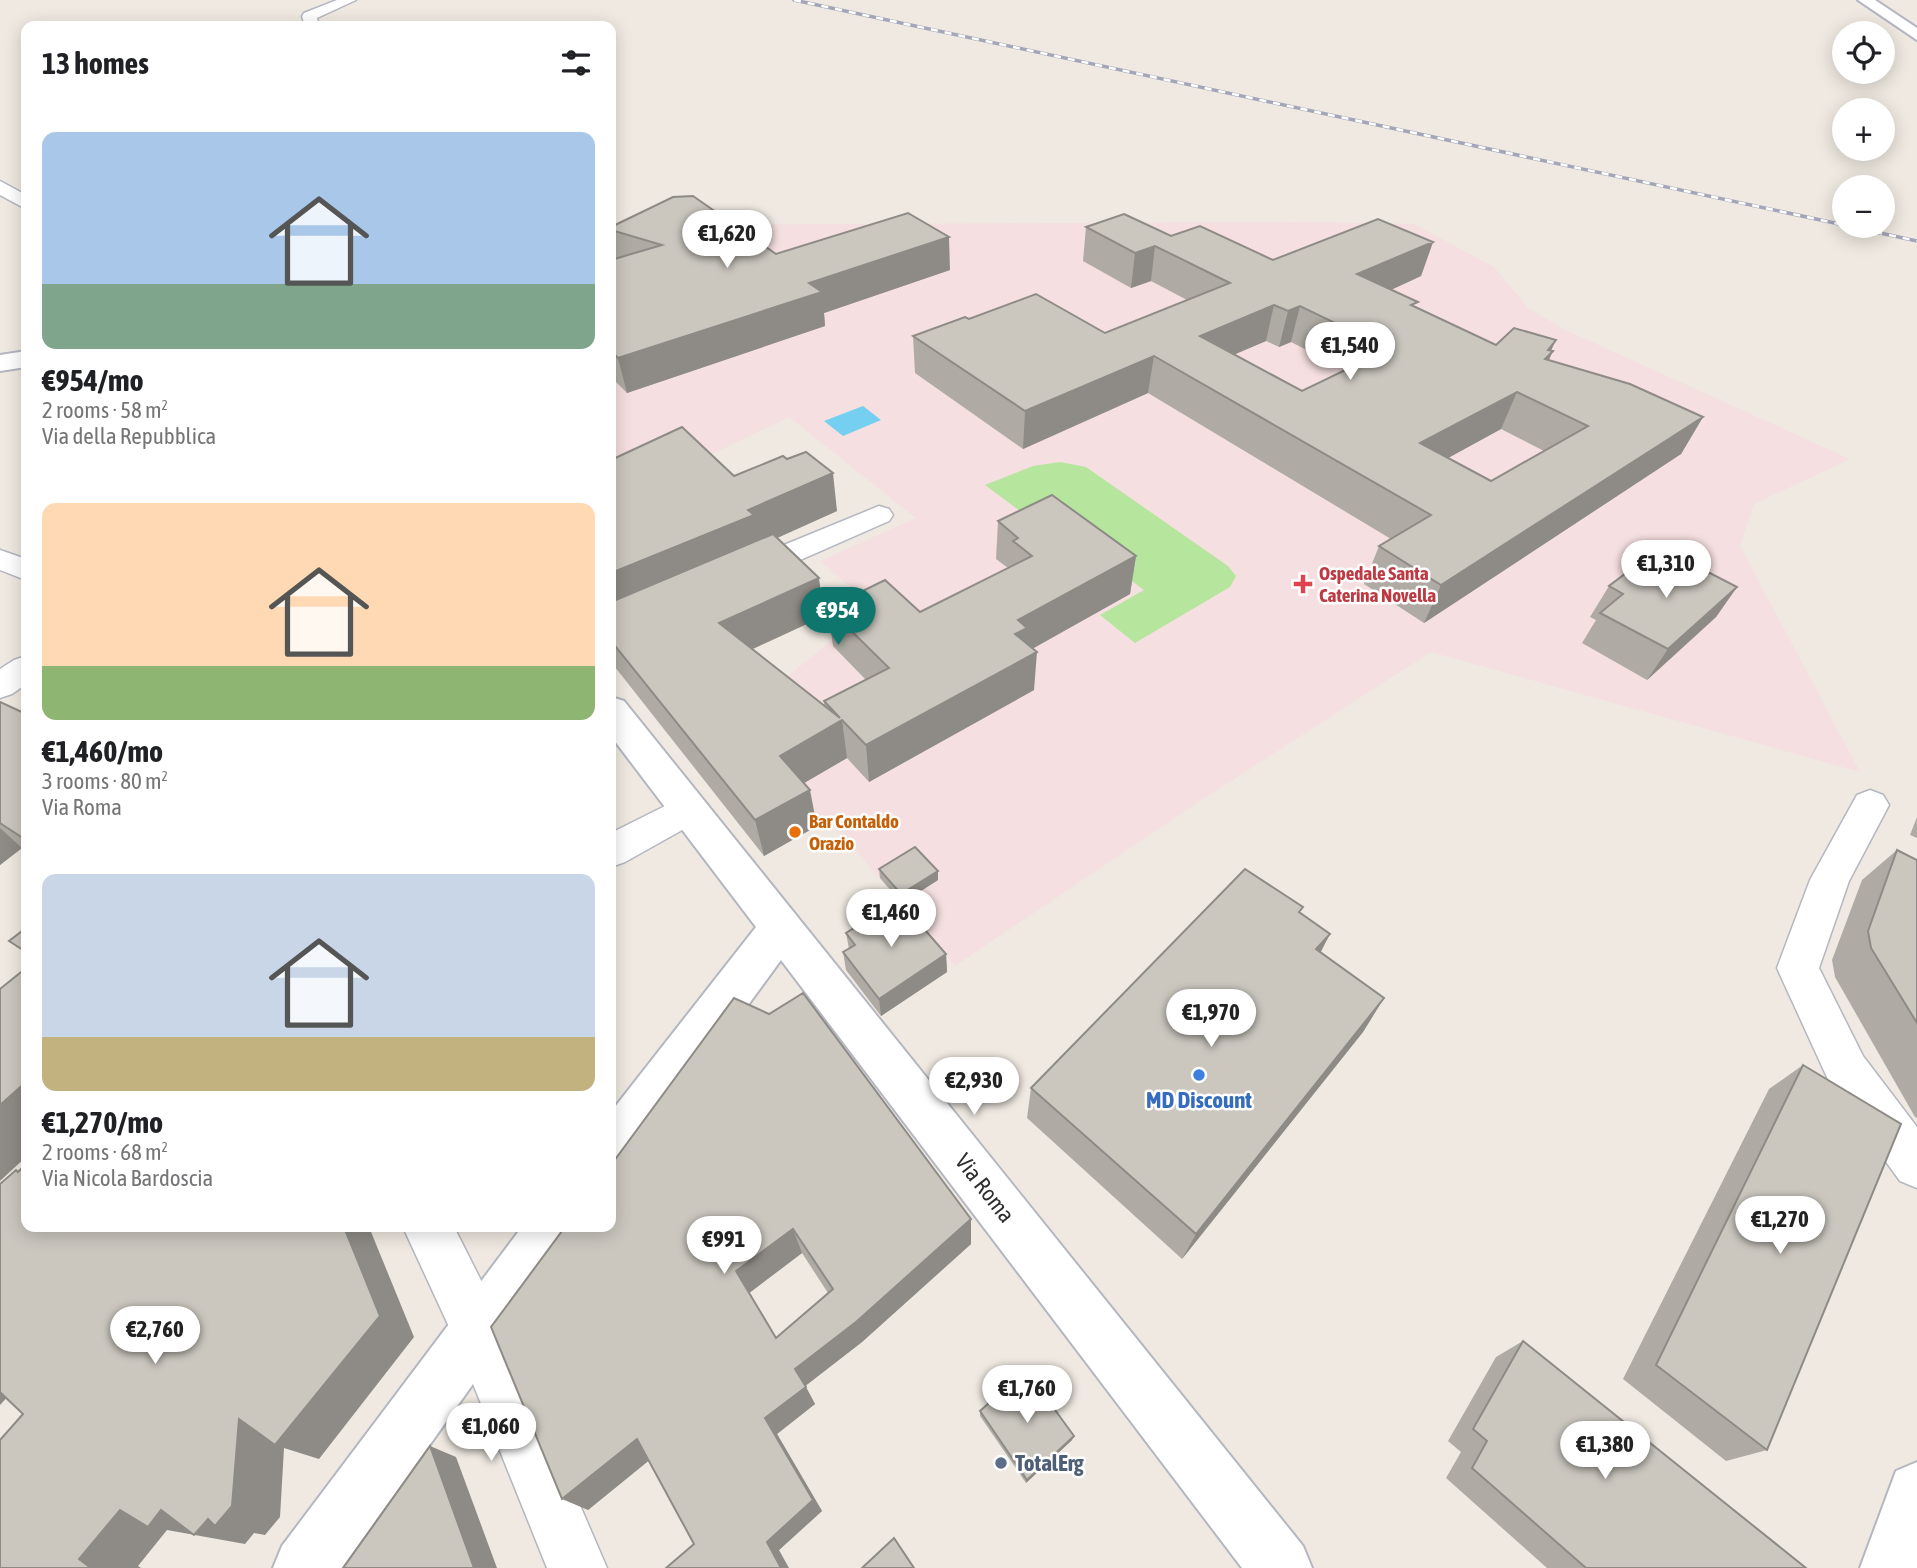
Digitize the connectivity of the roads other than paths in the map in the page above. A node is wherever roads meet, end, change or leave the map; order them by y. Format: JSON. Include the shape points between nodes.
{"nodes":[{"id":1,"x":349,"y":0,"type":"edge"},
{"id":2,"x":1865,"y":0,"type":"edge"},
{"id":3,"x":310,"y":21,"type":"edge"},
{"id":4,"x":1917,"y":35,"type":"edge"},
{"id":5,"x":0,"y":187,"type":"edge"},
{"id":6,"x":21,"y":200,"type":"edge"},
{"id":7,"x":21,"y":360,"type":"edge"},
{"id":8,"x":0,"y":363,"type":"edge"},
{"id":9,"x":879,"y":514,"type":"dead end"},
{"id":10,"x":0,"y":559,"type":"edge"},
{"id":11,"x":21,"y":568,"type":"edge"},
{"id":12,"x":726,"y":581,"type":"edge"},
{"id":13,"x":21,"y":671,"type":"edge"},
{"id":14,"x":0,"y":686,"type":"edge"},
{"id":15,"x":616,"y":717,"type":"edge"},
{"id":16,"x":1870,"y":805,"type":"dead end"},
{"id":17,"x":687,"y":810,"type":"junction"},
{"id":18,"x":616,"y":848,"type":"edge"},
{"id":19,"x":780,"y":928,"type":"junction"},
{"id":20,"x":616,"y":1144,"type":"edge"},
{"id":21,"x":1917,"y":1164,"type":"edge"},
{"id":22,"x":430,"y":1232,"type":"edge"},
{"id":23,"x":550,"y":1232,"type":"edge"},
{"id":24,"x":477,"y":1329,"type":"junction"},
{"id":25,"x":1917,"y":1492,"type":"edge"},
{"id":26,"x":304,"y":1568,"type":"edge"},
{"id":27,"x":577,"y":1568,"type":"edge"},
{"id":28,"x":1281,"y":1568,"type":"edge"},
{"id":29,"x":1891,"y":1568,"type":"edge"}],
"edges":[{"from":1,"to":3,"type":"street","via":[[309,16]]},
{"from":2,"to":4,"type":"main road"},
{"from":5,"to":6,"type":"street"},
{"from":7,"to":8,"type":"main road"},
{"from":9,"to":12,"type":"street"},
{"from":10,"to":11,"type":"street"},
{"from":13,"to":14,"type":"street"},
{"from":15,"to":17,"type":"main road","name":"Via Roma"},
{"from":16,"to":21,"type":"street","via":[[1830,880],[1798,968],[1847,1071]]},
{"from":17,"to":18,"type":"street"},
{"from":17,"to":19,"type":"main road","name":"Via Roma"},
{"from":19,"to":20,"type":"main road"},
{"from":19,"to":28,"type":"main road","name":"Via Roma"},
{"from":22,"to":24,"type":"street"},
{"from":23,"to":24,"type":"main road"},
{"from":24,"to":26,"type":"main road"},
{"from":24,"to":27,"type":"street"},
{"from":25,"to":29,"type":"main road"}]}
